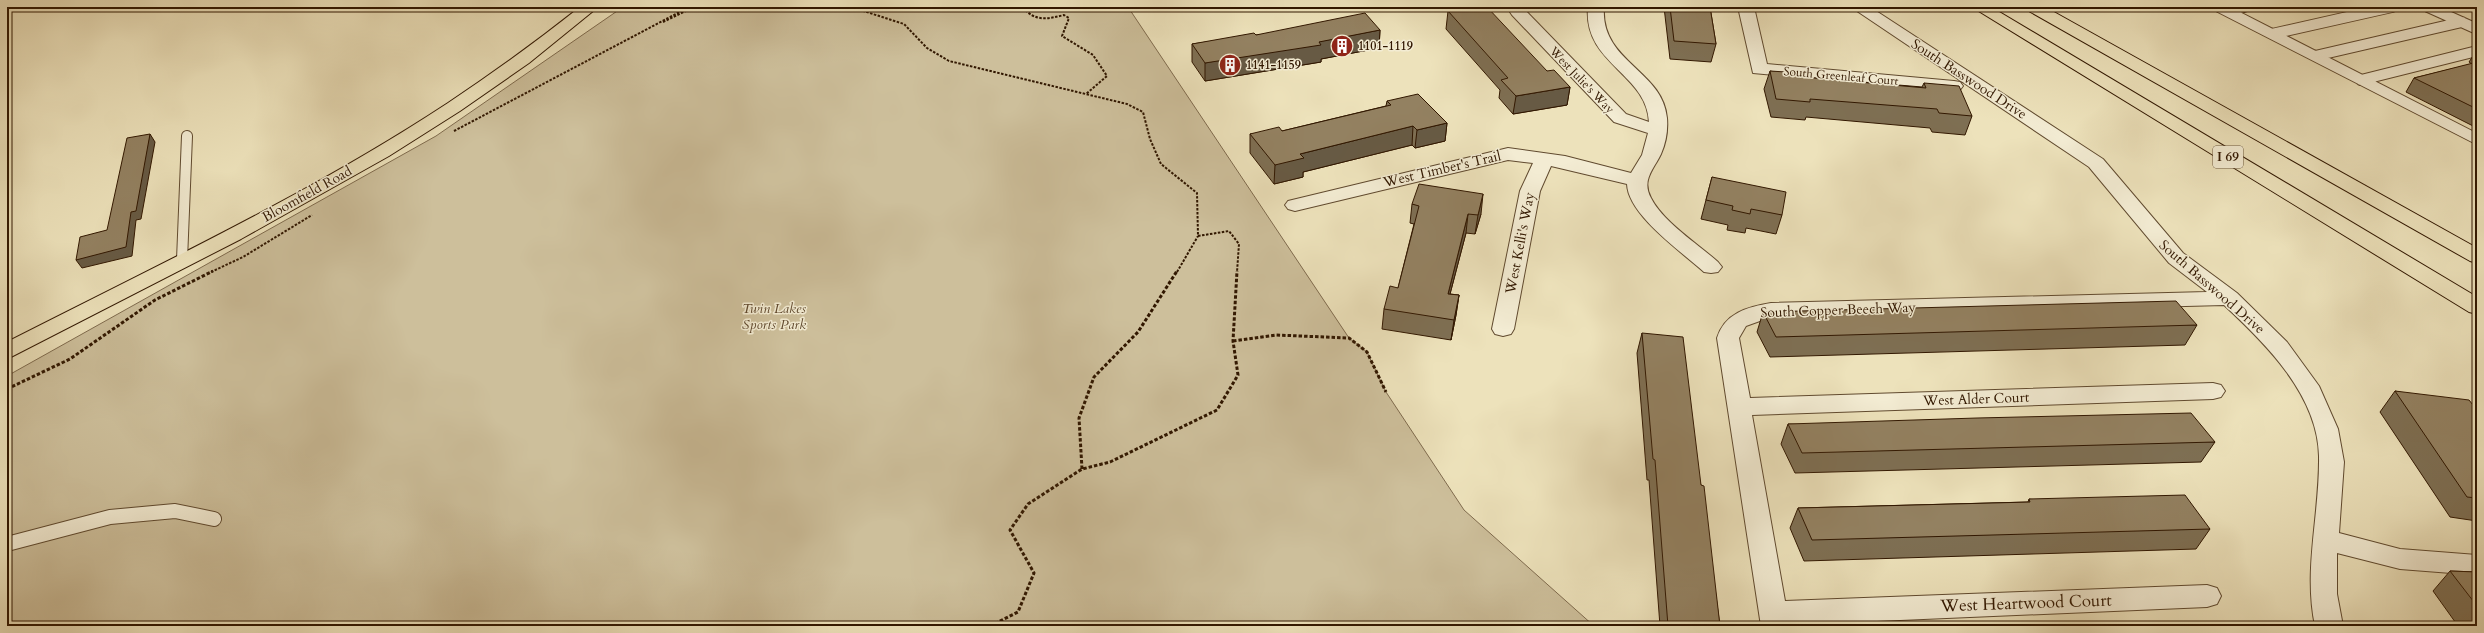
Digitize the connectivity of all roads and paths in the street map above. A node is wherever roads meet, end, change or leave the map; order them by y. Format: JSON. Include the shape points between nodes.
{"nodes":[{"id":1,"x":590,"y":7,"type":"edge"},
{"id":2,"x":694,"y":7,"type":"edge"},
{"id":3,"x":851,"y":7,"type":"edge"},
{"id":4,"x":1023,"y":7,"type":"edge"},
{"id":5,"x":1596,"y":7,"type":"edge"},
{"id":6,"x":1746,"y":7,"type":"edge"},
{"id":7,"x":1859,"y":7,"type":"edge"},
{"id":8,"x":1980,"y":7,"type":"edge"},
{"id":9,"x":2033,"y":7,"type":"edge"},
{"id":10,"x":2244,"y":7,"type":"edge"},
{"id":11,"x":2392,"y":7,"type":"edge"},
{"id":12,"x":2428,"y":7,"type":"edge"},
{"id":13,"x":2223,"y":9,"type":"edge"},
{"id":14,"x":1518,"y":12,"type":"dead end"},
{"id":15,"x":2462,"y":22,"type":"junction"},
{"id":16,"x":2477,"y":29,"type":"edge"},
{"id":17,"x":2272,"y":34,"type":"junction"},
{"id":18,"x":613,"y":48,"type":"dead end"},
{"id":19,"x":2477,"y":51,"type":"edge"},
{"id":20,"x":2315,"y":56,"type":"junction"},
{"id":21,"x":2360,"y":80,"type":"junction"},
{"id":22,"x":1987,"y":90,"type":"junction"},
{"id":23,"x":1085,"y":94,"type":"junction"},
{"id":24,"x":1658,"y":129,"type":"junction"},
{"id":25,"x":187,"y":136,"type":"dead end"},
{"id":26,"x":2477,"y":140,"type":"edge"},
{"id":27,"x":1544,"y":159,"type":"junction"},
{"id":28,"x":1637,"y":181,"type":"junction"},
{"id":29,"x":1295,"y":205,"type":"dead end"},
{"id":30,"x":1198,"y":236,"type":"junction"},
{"id":31,"x":2477,"y":257,"type":"edge"},
{"id":32,"x":182,"y":260,"type":"junction"},
{"id":33,"x":1711,"y":267,"type":"dead end"},
{"id":34,"x":2228,"y":298,"type":"junction"},
{"id":35,"x":2477,"y":307,"type":"edge"},
{"id":36,"x":1503,"y":329,"type":"dead end"},
{"id":37,"x":1233,"y":341,"type":"junction"},
{"id":38,"x":7,"y":351,"type":"edge"},
{"id":39,"x":2213,"y":391,"type":"dead end"},
{"id":40,"x":1386,"y":392,"type":"dead end"},
{"id":41,"x":1739,"y":407,"type":"junction"},
{"id":42,"x":1082,"y":469,"type":"junction"},
{"id":43,"x":214,"y":519,"type":"dead end"},
{"id":44,"x":2326,"y":540,"type":"junction"},
{"id":45,"x":7,"y":544,"type":"edge"},
{"id":46,"x":2477,"y":565,"type":"edge"},
{"id":47,"x":2207,"y":596,"type":"dead end"},
{"id":48,"x":1774,"y":620,"type":"edge"},
{"id":49,"x":990,"y":626,"type":"edge"},
{"id":50,"x":2330,"y":626,"type":"edge"}],
"edges":[{"from":1,"to":32,"type":"main road","name":"Bloomfield Road","via":[[498,76],[420,128],[340,176]]},
{"from":2,"to":18,"type":"path"},
{"from":3,"to":23,"type":"path","via":[[904,24],[927,48],[950,61]]},
{"from":4,"to":23,"type":"path","via":[[1026,13],[1043,20],[1064,15],[1069,18],[1062,36],[1093,55],[1107,76]]},
{"from":5,"to":24,"type":"street","via":[[1594,25],[1600,38],[1650,94],[1658,114]]},
{"from":6,"to":22,"type":"street","name":"South Greenleaf Court","via":[[1759,69]]},
{"from":7,"to":22,"type":"street","name":"South Basswood Drive"},
{"from":8,"to":35,"type":"main road","number":"I 69"},
{"from":9,"to":31,"type":"main road","number":"I 69"},
{"from":10,"to":13,"type":"lane"},
{"from":11,"to":17,"type":"lane"},
{"from":12,"to":15,"type":"lane"},
{"from":13,"to":17,"type":"lane"},
{"from":14,"to":24,"type":"street","name":"West Julie's Way","via":[[1620,118]]},
{"from":15,"to":16,"type":"lane"},
{"from":15,"to":20,"type":"lane"},
{"from":17,"to":20,"type":"lane"},
{"from":19,"to":21,"type":"lane"},
{"from":20,"to":21,"type":"lane"},
{"from":21,"to":26,"type":"lane"},
{"from":22,"to":34,"type":"street","name":"South Basswood Drive","via":[[2096,163],[2113,180],[2154,235],[2178,260]]},
{"from":23,"to":30,"type":"path","via":[[1127,104],[1143,112],[1150,139],[1161,164],[1196,193]]},
{"from":24,"to":28,"type":"street","via":[[1652,153]]},
{"from":25,"to":32,"type":"lane"},
{"from":27,"to":28,"type":"street","name":"West Timber's Trail"},
{"from":27,"to":29,"type":"street","name":"West Timber's Trail","via":[[1496,155]]},
{"from":27,"to":36,"type":"street","name":"West Kelli's Way","via":[[1530,191]]},
{"from":28,"to":33,"type":"street","via":[[1638,191],[1646,206]]},
{"from":30,"to":37,"type":"path","via":[[1229,231],[1239,244]]},
{"from":30,"to":42,"type":"path","via":[[1138,332],[1094,377],[1079,418]]},
{"from":32,"to":38,"type":"main road","name":"Bloomfield Road"},
{"from":34,"to":41,"type":"street","name":"South Copper Beech Way","via":[[1755,312],[1735,323],[1728,338]]},
{"from":34,"to":44,"type":"street","name":"South Basswood Drive","via":[[2286,355],[2313,398],[2324,424],[2331,454]]},
{"from":37,"to":40,"type":"path","via":[[1276,334],[1349,338],[1367,352]]},
{"from":37,"to":42,"type":"path","via":[[1238,375],[1217,410],[1110,462]]},
{"from":39,"to":41,"type":"street","name":"West Alder Court"},
{"from":41,"to":48,"type":"street","name":"South Copper Beech Way"},
{"from":42,"to":49,"type":"path","via":[[1028,504],[1010,530],[1034,573],[1018,612]]},
{"from":43,"to":45,"type":"lane","via":[[176,511],[110,517]]},
{"from":44,"to":46,"type":"street","via":[[2400,559]]},
{"from":44,"to":50,"type":"street","name":"South Basswood Drive","via":[[2323,583]]},
{"from":47,"to":48,"type":"street","name":"West Heartwood Court"}]}
